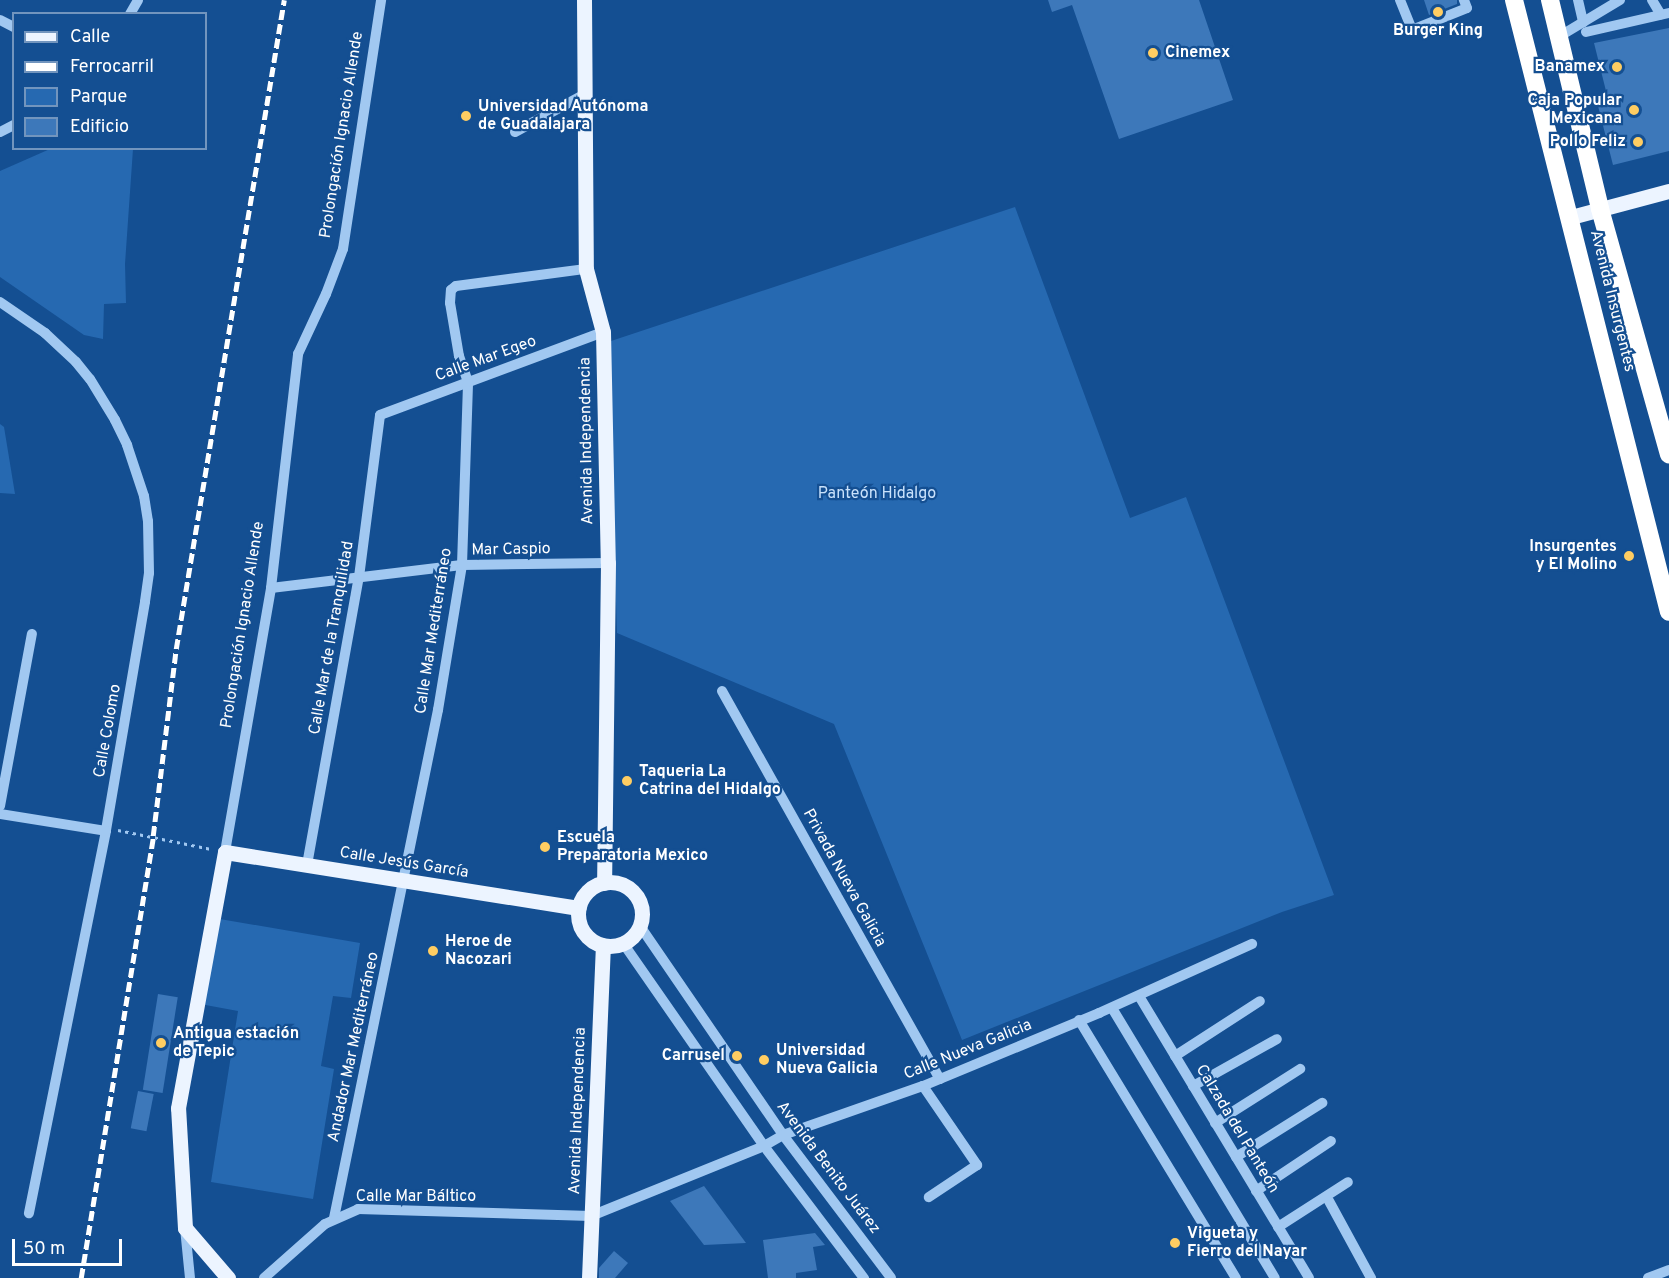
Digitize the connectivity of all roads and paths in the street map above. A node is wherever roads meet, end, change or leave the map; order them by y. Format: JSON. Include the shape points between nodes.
{"nodes":[{"id":1,"x":381,"y":0,"type":"edge"},
{"id":2,"x":584,"y":0,"type":"edge"},
{"id":3,"x":1400,"y":0,"type":"edge"},
{"id":4,"x":1464,"y":0,"type":"edge"},
{"id":5,"x":1514,"y":0,"type":"edge"},
{"id":6,"x":1550,"y":0,"type":"edge"},
{"id":7,"x":1578,"y":0,"type":"edge"},
{"id":8,"x":1620,"y":0,"type":"edge"},
{"id":9,"x":1656,"y":1,"type":"edge"},
{"id":10,"x":1665,"y":14,"type":"edge"},
{"id":11,"x":1584,"y":27,"type":"junction"},
{"id":12,"x":1560,"y":36,"type":"junction"},
{"id":13,"x":585,"y":94,"type":"junction"},
{"id":14,"x":0,"y":121,"type":"edge"},
{"id":15,"x":12,"y":126,"type":"edge"},
{"id":16,"x":0,"y":132,"type":"edge"},
{"id":17,"x":515,"y":132,"type":"dead end"},
{"id":18,"x":1669,"y":191,"type":"edge"},
{"id":19,"x":1600,"y":209,"type":"junction"},
{"id":20,"x":1571,"y":217,"type":"junction"},
{"id":21,"x":586,"y":269,"type":"junction"},
{"id":22,"x":0,"y":302,"type":"edge"},
{"id":23,"x":603,"y":332,"type":"junction"},
{"id":24,"x":468,"y":382,"type":"junction"},
{"id":25,"x":380,"y":415,"type":"joint"},
{"id":26,"x":1669,"y":454,"type":"edge"},
{"id":27,"x":608,"y":564,"type":"junction"},
{"id":28,"x":462,"y":566,"type":"junction"},
{"id":29,"x":359,"y":577,"type":"junction"},
{"id":30,"x":1665,"y":586,"type":"edge"},
{"id":31,"x":271,"y":588,"type":"junction"},
{"id":32,"x":1669,"y":612,"type":"edge"},
{"id":33,"x":32,"y":634,"type":"dead end"},
{"id":34,"x":722,"y":691,"type":"dead end"},
{"id":35,"x":0,"y":806,"type":"edge"},
{"id":36,"x":0,"y":814,"type":"edge"},
{"id":37,"x":106,"y":831,"type":"junction"},
{"id":38,"x":225,"y":852,"type":"junction"},
{"id":39,"x":307,"y":866,"type":"junction"},
{"id":40,"x":403,"y":882,"type":"junction"},
{"id":41,"x":604,"y":883,"type":"junction"},
{"id":42,"x":579,"y":909,"type":"junction"},
{"id":43,"x":640,"y":926,"type":"junction"},
{"id":44,"x":623,"y":943,"type":"junction"},
{"id":45,"x":1252,"y":944,"type":"dead end"},
{"id":46,"x":603,"y":945,"type":"junction"},
{"id":47,"x":1138,"y":996,"type":"junction"},
{"id":48,"x":1260,"y":1001,"type":"dead end"},
{"id":49,"x":1112,"y":1008,"type":"junction"},
{"id":50,"x":1079,"y":1020,"type":"junction"},
{"id":51,"x":1277,"y":1039,"type":"dead end"},
{"id":52,"x":1175,"y":1056,"type":"junction"},
{"id":53,"x":1300,"y":1069,"type":"dead end"},
{"id":54,"x":940,"y":1079,"type":"junction"},
{"id":55,"x":923,"y":1086,"type":"junction"},
{"id":56,"x":1193,"y":1086,"type":"junction"},
{"id":57,"x":1322,"y":1103,"type":"dead end"},
{"id":58,"x":1215,"y":1123,"type":"junction"},
{"id":59,"x":783,"y":1135,"type":"junction"},
{"id":60,"x":1331,"y":1141,"type":"dead end"},
{"id":61,"x":764,"y":1146,"type":"junction"},
{"id":62,"x":1236,"y":1157,"type":"junction"},
{"id":63,"x":1348,"y":1182,"type":"dead end"},
{"id":64,"x":1256,"y":1191,"type":"junction"},
{"id":65,"x":929,"y":1197,"type":"dead end"},
{"id":66,"x":1329,"y":1201,"type":"dead end"},
{"id":67,"x":29,"y":1214,"type":"dead end"},
{"id":68,"x":591,"y":1216,"type":"junction"},
{"id":69,"x":334,"y":1218,"type":"junction"},
{"id":70,"x":1278,"y":1227,"type":"junction"},
{"id":71,"x":185,"y":1228,"type":"junction"},
{"id":72,"x":1669,"y":1270,"type":"edge"},
{"id":73,"x":190,"y":1278,"type":"edge"},
{"id":74,"x":228,"y":1278,"type":"edge"},
{"id":75,"x":264,"y":1278,"type":"edge"},
{"id":76,"x":589,"y":1278,"type":"edge"},
{"id":77,"x":864,"y":1278,"type":"edge"},
{"id":78,"x":891,"y":1278,"type":"edge"},
{"id":79,"x":1236,"y":1278,"type":"edge"},
{"id":80,"x":1275,"y":1278,"type":"edge"},
{"id":81,"x":1309,"y":1278,"type":"edge"},
{"id":82,"x":1371,"y":1278,"type":"edge"},
{"id":83,"x":1648,"y":1278,"type":"edge"}],
"edges":[{"from":1,"to":31,"type":"street","name":"Prolongación Ignacio Allende","via":[[343,249],[298,354]]},
{"from":2,"to":13,"type":"main road","name":"Avenida Independencia"},
{"from":3,"to":4,"type":"street","via":[[1412,30],[1467,8]]},
{"from":5,"to":20,"type":"highway","name":"Avenida Insurgentes"},
{"from":6,"to":12,"type":"highway","name":"Avenida Insurgentes"},
{"from":7,"to":11,"type":"street"},
{"from":8,"to":11,"type":"street"},
{"from":9,"to":10,"type":"street"},
{"from":10,"to":11,"type":"street"},
{"from":11,"to":12,"type":"street"},
{"from":12,"to":19,"type":"highway","name":"Avenida Insurgentes"},
{"from":13,"to":17,"type":"street"},
{"from":13,"to":21,"type":"main road","name":"Avenida Independencia"},
{"from":14,"to":15,"type":"street"},
{"from":15,"to":16,"type":"street"},
{"from":18,"to":19,"type":"main road"},
{"from":19,"to":20,"type":"main road"},
{"from":19,"to":26,"type":"highway","name":"Avenida Insurgentes"},
{"from":20,"to":30,"type":"highway","name":"Avenida Insurgentes"},
{"from":21,"to":23,"type":"main road","name":"Avenida Independencia"},
{"from":21,"to":24,"type":"street","via":[[456,286],[451,290],[459,357]]},
{"from":22,"to":37,"type":"street","name":"Calle Colomo","via":[[45,333],[90,379],[115,420],[144,496],[148,521],[147,592]]},
{"from":23,"to":24,"type":"street","name":"Calle Mar Egeo"},
{"from":23,"to":27,"type":"main road","name":"Avenida Independencia"},
{"from":24,"to":25,"type":"street","name":"Calle Mar Egeo"},
{"from":24,"to":28,"type":"street","name":"Calle Mar Mediterráneo"},
{"from":25,"to":29,"type":"street","name":"Calle Mar de la Tranquilidad"},
{"from":27,"to":28,"type":"street","name":"Mar Caspio"},
{"from":27,"to":41,"type":"main road","name":"Avenida Independencia"},
{"from":28,"to":29,"type":"street","name":"Mar Caspio"},
{"from":28,"to":40,"type":"street","name":"Calle Mar Mediterráneo"},
{"from":29,"to":31,"type":"street","name":"Mar Caspio"},
{"from":29,"to":39,"type":"street","name":"Calle Mar de la Tranquilidad"},
{"from":30,"to":32,"type":"highway","name":"Avenida Insurgentes"},
{"from":31,"to":38,"type":"street","name":"Prolongación Ignacio Allende"},
{"from":33,"to":35,"type":"street"},
{"from":34,"to":54,"type":"street","name":"Privada Nueva Galicia"},
{"from":36,"to":37,"type":"street"},
{"from":37,"to":38,"type":"path","via":[[115,829]]},
{"from":37,"to":67,"type":"street","name":"Calle Colomo"},
{"from":38,"to":39,"type":"main road","name":"Calle Jesús García"},
{"from":38,"to":71,"type":"main road","name":"Prolongación Ignacio Allende","via":[[178,1108]]},
{"from":39,"to":40,"type":"main road","name":"Calle Jesús García"},
{"from":40,"to":42,"type":"main road","name":"Calle Jesús García"},
{"from":40,"to":69,"type":"street","name":"Andador Mar Mediterráneo"},
{"from":41,"to":42,"type":"main road","via":[[587,892]]},
{"from":41,"to":43,"type":"main road","via":[[632,890],[641,907]]},
{"from":42,"to":46,"type":"main road","via":[[581,927]]},
{"from":43,"to":44,"type":"main road"},
{"from":43,"to":59,"type":"street","name":"Avenida Benito Juárez"},
{"from":44,"to":46,"type":"main road"},
{"from":44,"to":61,"type":"street"},
{"from":45,"to":47,"type":"street","name":"Calle Nueva Galicia"},
{"from":46,"to":68,"type":"main road","name":"Avenida Independencia"},
{"from":47,"to":49,"type":"street","name":"Calle Nueva Galicia"},
{"from":47,"to":52,"type":"street","name":"Calzada del Panteón"},
{"from":48,"to":52,"type":"street"},
{"from":49,"to":50,"type":"street","name":"Calle Nueva Galicia"},
{"from":49,"to":80,"type":"street"},
{"from":50,"to":54,"type":"street","name":"Calle Nueva Galicia"},
{"from":50,"to":79,"type":"street"},
{"from":51,"to":56,"type":"street"},
{"from":52,"to":56,"type":"street","name":"Calzada del Panteón"},
{"from":53,"to":58,"type":"street"},
{"from":54,"to":55,"type":"street","name":"Calle Nueva Galicia"},
{"from":55,"to":59,"type":"street","name":"Calle Nueva Galicia"},
{"from":55,"to":65,"type":"street","via":[[977,1165]]},
{"from":56,"to":58,"type":"street","name":"Calzada del Panteón"},
{"from":57,"to":62,"type":"street"},
{"from":58,"to":62,"type":"street","name":"Calzada del Panteón"},
{"from":59,"to":61,"type":"street","name":"Calle Nueva Galicia"},
{"from":59,"to":78,"type":"street","name":"Avenida Benito Juárez"},
{"from":60,"to":64,"type":"street"},
{"from":61,"to":68,"type":"street","name":"Calle Nueva Galicia"},
{"from":61,"to":77,"type":"street"},
{"from":62,"to":64,"type":"street","name":"Calzada del Panteón"},
{"from":63,"to":70,"type":"street"},
{"from":64,"to":70,"type":"street","name":"Calzada del Panteón"},
{"from":66,"to":82,"type":"street"},
{"from":68,"to":69,"type":"street","name":"Calle Mar Báltico","via":[[358,1209]]},
{"from":68,"to":76,"type":"main road","name":"Avenida Independencia"},
{"from":69,"to":75,"type":"street","name":"Calle Mar Báltico"},
{"from":70,"to":81,"type":"street","name":"Calzada del Panteón"},
{"from":71,"to":73,"type":"street"},
{"from":71,"to":74,"type":"main road"},
{"from":72,"to":83,"type":"street"}]}
